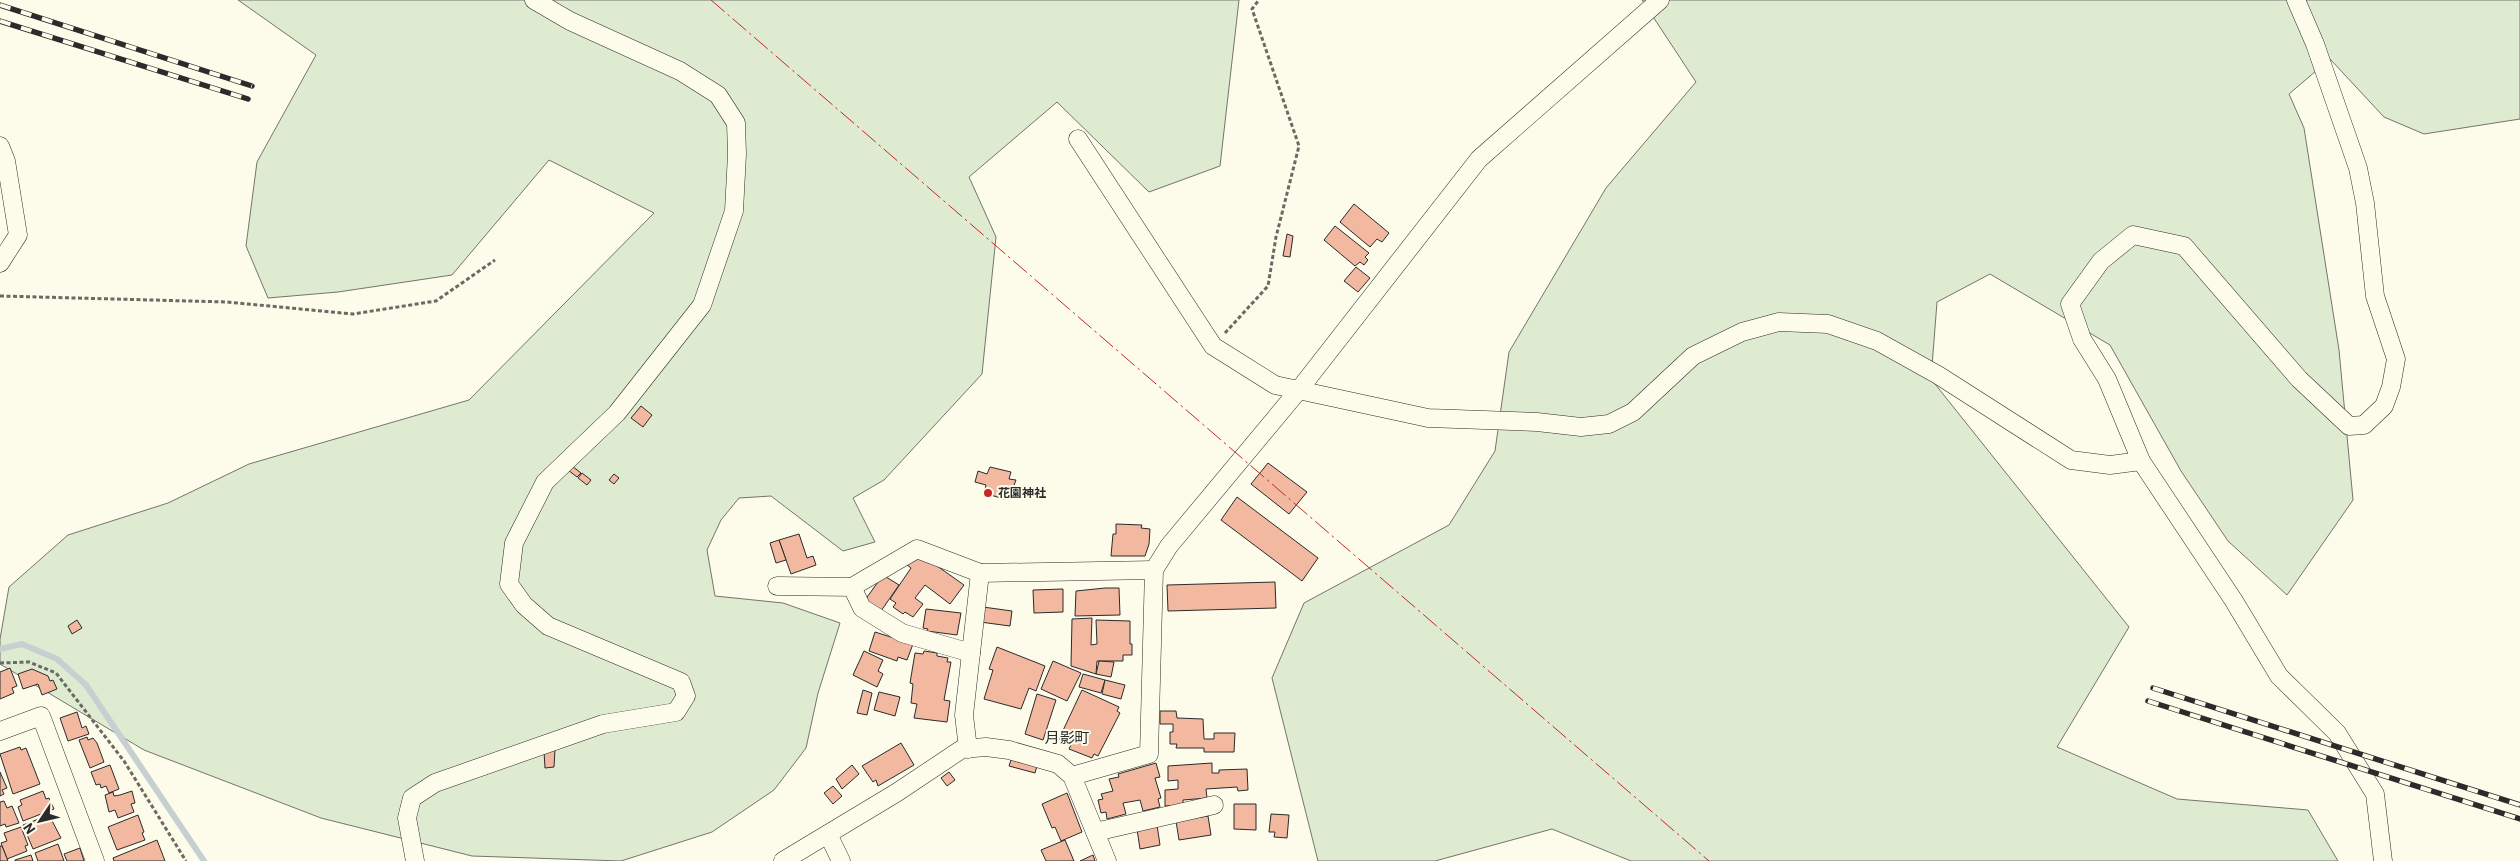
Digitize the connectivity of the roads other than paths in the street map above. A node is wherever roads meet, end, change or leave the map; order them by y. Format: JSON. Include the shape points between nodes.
{"nodes":[{"id":1,"x":534,"y":0,"type":"edge"},
{"id":2,"x":1660,"y":0,"type":"edge"},
{"id":3,"x":2296,"y":0,"type":"edge"},
{"id":4,"x":1078,"y":139,"type":"dead end"},
{"id":5,"x":0,"y":146,"type":"edge"},
{"id":6,"x":0,"y":263,"type":"edge"},
{"id":7,"x":1298,"y":391,"type":"junction"},
{"id":8,"x":2141,"y":461,"type":"junction"},
{"id":9,"x":1154,"y":570,"type":"junction"},
{"id":10,"x":980,"y":572,"type":"junction"},
{"id":11,"x":777,"y":586,"type":"dead end"},
{"id":12,"x":852,"y":587,"type":"junction"},
{"id":13,"x":971,"y":653,"type":"junction"},
{"id":14,"x":0,"y":731,"type":"edge"},
{"id":15,"x":968,"y":749,"type":"junction"},
{"id":16,"x":1072,"y":776,"type":"junction"},
{"id":17,"x":1214,"y":805,"type":"dead end"},
{"id":18,"x":1095,"y":832,"type":"junction"},
{"id":19,"x":828,"y":834,"type":"junction"},
{"id":20,"x":95,"y":861,"type":"edge"},
{"id":21,"x":415,"y":861,"type":"edge"},
{"id":22,"x":783,"y":861,"type":"edge"},
{"id":23,"x":841,"y":861,"type":"edge"},
{"id":24,"x":1107,"y":861,"type":"edge"},
{"id":25,"x":2383,"y":861,"type":"edge"}],
"edges":[{"from":1,"to":21,"type":"street","via":[[570,21],[680,71],[718,96],[736,124],[734,211],[702,305],[617,412],[545,482],[514,543],[509,584],[524,606],[548,626],[680,682],[686,696],[676,712],[603,724],[435,783],[412,798],[408,818]]},
{"from":2,"to":7,"type":"street","via":[[1479,159]]},
{"from":3,"to":8,"type":"street","via":[[2315,44],[2358,168],[2375,296],[2396,358],[2392,387],[2384,406],[2364,425],[2349,426],[2299,379],[2184,246],[2133,234],[2101,261],[2070,304],[2082,339],[2107,379]]},
{"from":4,"to":7,"type":"street","via":[[1213,346],[1275,385]]},
{"from":5,"to":6,"type":"street","via":[[6,161],[18,235]]},
{"from":7,"to":8,"type":"street","via":[[1428,418],[1581,427],[1608,424],[1633,412],[1693,356],[1742,332],[1779,322],[1828,324],[1877,341],[1938,375],[2070,460],[2110,465]]},
{"from":7,"to":9,"type":"street","via":[[1169,546]]},
{"from":8,"to":25,"type":"street","via":[[2280,676],[2338,733],[2376,794]]},
{"from":9,"to":10,"type":"street"},
{"from":9,"to":16,"type":"street","via":[[1149,754]]},
{"from":10,"to":12,"type":"street","via":[[917,549]]},
{"from":10,"to":13,"type":"street"},
{"from":11,"to":12,"type":"street"},
{"from":12,"to":13,"type":"street","via":[[862,608],[902,633]]},
{"from":13,"to":15,"type":"street","via":[[964,715]]},
{"from":14,"to":20,"type":"street","via":[[41,716]]},
{"from":15,"to":16,"type":"street","via":[[1009,750],[1058,764]]},
{"from":15,"to":19,"type":"street","via":[[962,749]]},
{"from":16,"to":18,"type":"street"},
{"from":17,"to":18,"type":"street"},
{"from":18,"to":24,"type":"street"},
{"from":19,"to":22,"type":"street"},
{"from":19,"to":23,"type":"street"}]}
